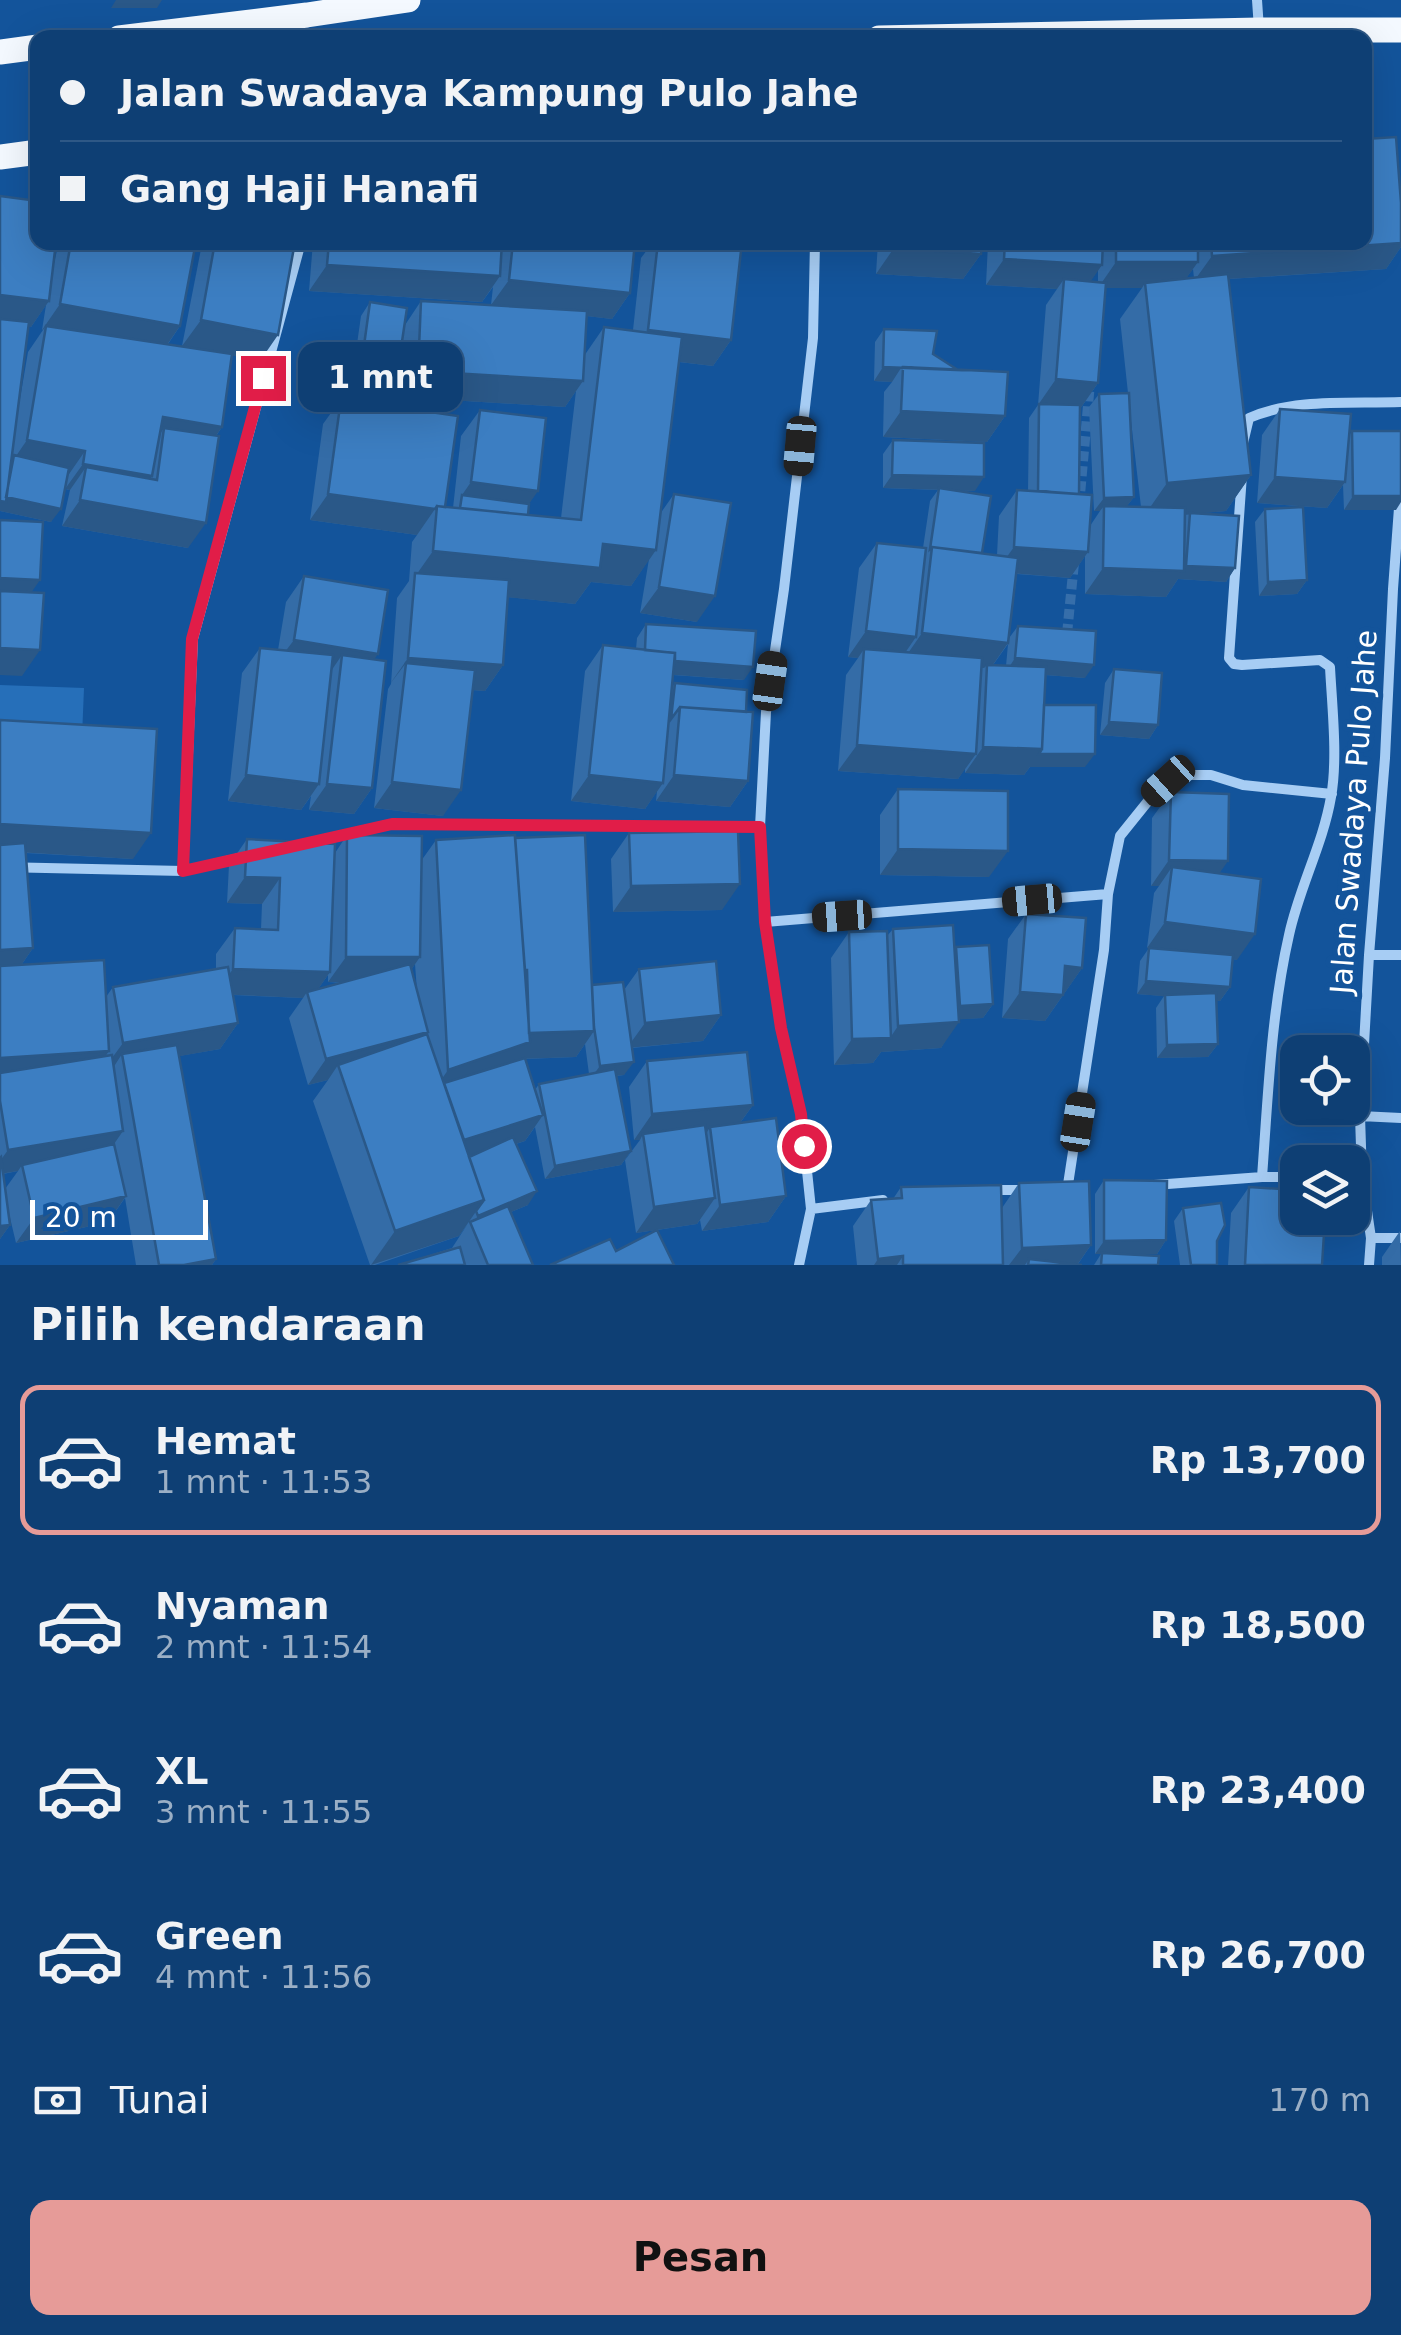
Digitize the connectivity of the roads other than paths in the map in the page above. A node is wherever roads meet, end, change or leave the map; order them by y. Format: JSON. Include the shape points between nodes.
{"nodes":[{"id":1,"x":408,"y":0,"type":"edge"},
{"id":2,"x":1256,"y":0,"type":"edge"},
{"id":3,"x":184,"y":30,"type":"edge"},
{"id":4,"x":1259,"y":30,"type":"joint"},
{"id":5,"x":1401,"y":30,"type":"edge"},
{"id":6,"x":30,"y":48,"type":"edge"},
{"id":7,"x":0,"y":52,"type":"edge"},
{"id":8,"x":30,"y":153,"type":"edge"},
{"id":9,"x":0,"y":157,"type":"edge"},
{"id":10,"x":299,"y":250,"type":"edge"},
{"id":11,"x":814,"y":250,"type":"edge"},
{"id":12,"x":1401,"y":402,"type":"edge"},
{"id":13,"x":1401,"y":482,"type":"edge"},
{"id":14,"x":1385,"y":758,"type":"junction"},
{"id":15,"x":1401,"y":758,"type":"edge"},
{"id":16,"x":1332,"y":794,"type":"junction"},
{"id":17,"x":760,"y":827,"type":"junction"},
{"id":18,"x":278,"y":850,"type":"edge"},
{"id":19,"x":259,"y":854,"type":"edge"},
{"id":20,"x":0,"y":867,"type":"edge"},
{"id":21,"x":183,"y":871,"type":"junction"},
{"id":22,"x":1108,"y":894,"type":"junction"},
{"id":23,"x":765,"y":922,"type":"junction"},
{"id":24,"x":1369,"y":955,"type":"junction"},
{"id":25,"x":1401,"y":955,"type":"edge"},
{"id":26,"x":1365,"y":1035,"type":"edge"},
{"id":27,"x":1370,"y":1116,"type":"edge"},
{"id":28,"x":1401,"y":1118,"type":"edge"},
{"id":29,"x":1262,"y":1178,"type":"junction"},
{"id":30,"x":1280,"y":1178,"type":"edge"},
{"id":31,"x":1145,"y":1186,"type":"edge"},
{"id":32,"x":986,"y":1190,"type":"edge"},
{"id":33,"x":1036,"y":1190,"type":"edge"},
{"id":34,"x":1051,"y":1190,"type":"edge"},
{"id":35,"x":1086,"y":1190,"type":"edge"},
{"id":36,"x":1067,"y":1191,"type":"junction"},
{"id":37,"x":897,"y":1198,"type":"edge"},
{"id":38,"x":811,"y":1209,"type":"junction"},
{"id":39,"x":1370,"y":1234,"type":"edge"},
{"id":40,"x":1371,"y":1238,"type":"junction"},
{"id":41,"x":1401,"y":1238,"type":"edge"},
{"id":42,"x":799,"y":1265,"type":"edge"},
{"id":43,"x":1368,"y":1265,"type":"edge"}],
"edges":[{"from":1,"to":3,"type":"main road"},
{"from":2,"to":4,"type":"street"},
{"from":4,"to":5,"type":"main road"},
{"from":6,"to":7,"type":"main road"},
{"from":8,"to":9,"type":"main road"},
{"from":10,"to":21,"type":"street","via":[[192,639]]},
{"from":11,"to":17,"type":"street","via":[[813,338],[766,712]]},
{"from":12,"to":16,"type":"street","via":[[1267,410],[1249,418],[1244,436],[1229,658],[1234,664],[1320,660],[1330,667]]},
{"from":13,"to":14,"type":"street","name":"Jalan Swadaya Pulo Jahe"},
{"from":14,"to":15,"type":"street"},
{"from":14,"to":24,"type":"street","name":"Jalan Swadaya Pulo Jahe"},
{"from":16,"to":22,"type":"street","via":[[1243,785],[1212,774],[1168,781],[1120,836]]},
{"from":16,"to":29,"type":"street","via":[[1288,935]]},
{"from":17,"to":18,"type":"street","via":[[392,824]]},
{"from":17,"to":23,"type":"street"},
{"from":19,"to":21,"type":"street"},
{"from":20,"to":21,"type":"street"},
{"from":22,"to":23,"type":"street"},
{"from":22,"to":36,"type":"street"},
{"from":23,"to":38,"type":"street","via":[[801,1114]]},
{"from":24,"to":25,"type":"street"},
{"from":24,"to":26,"type":"street","name":"Jalan Swadaya Pulo Jahe"},
{"from":27,"to":28,"type":"street"},
{"from":29,"to":30,"type":"street"},
{"from":29,"to":31,"type":"street"},
{"from":32,"to":33,"type":"street"},
{"from":34,"to":36,"type":"street"},
{"from":35,"to":36,"type":"street"},
{"from":37,"to":38,"type":"street"},
{"from":38,"to":42,"type":"street"},
{"from":39,"to":40,"type":"street","name":"Jalan Swadaya Pulo Jahe"},
{"from":40,"to":41,"type":"street"},
{"from":40,"to":43,"type":"street","name":"Jalan Swadaya Pulo Jahe"}]}
